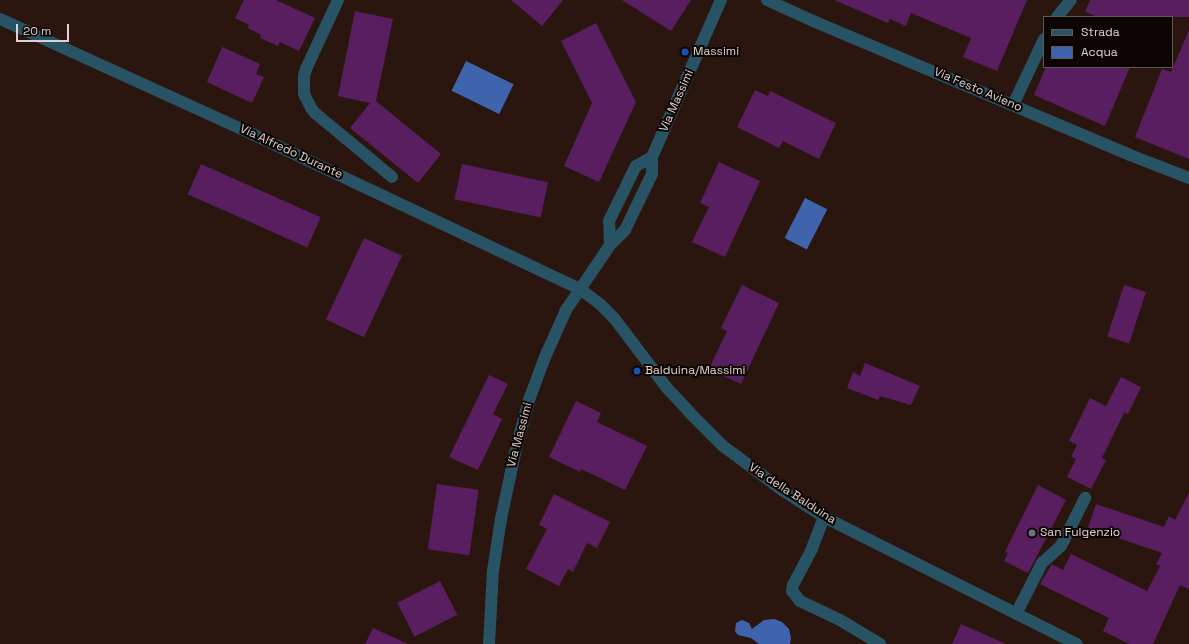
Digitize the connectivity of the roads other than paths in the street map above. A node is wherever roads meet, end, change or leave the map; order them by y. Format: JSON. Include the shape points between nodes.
{"nodes":[{"id":1,"x":338,"y":0,"type":"edge"},
{"id":2,"x":721,"y":0,"type":"edge"},
{"id":3,"x":767,"y":0,"type":"edge"},
{"id":4,"x":1071,"y":0,"type":"edge"},
{"id":5,"x":1058,"y":16,"type":"edge"},
{"id":6,"x":0,"y":19,"type":"edge"},
{"id":7,"x":1043,"y":41,"type":"edge"},
{"id":8,"x":1013,"y":105,"type":"junction"},
{"id":9,"x":652,"y":157,"type":"junction"},
{"id":10,"x":392,"y":177,"type":"dead end"},
{"id":11,"x":1189,"y":178,"type":"edge"},
{"id":12,"x":610,"y":245,"type":"junction"},
{"id":13,"x":580,"y":288,"type":"junction"},
{"id":14,"x":1085,"y":498,"type":"dead end"},
{"id":15,"x":824,"y":517,"type":"junction"},
{"id":16,"x":1016,"y":614,"type":"junction"},
{"id":17,"x":489,"y":644,"type":"edge"},
{"id":18,"x":880,"y":644,"type":"edge"},
{"id":19,"x":1077,"y":644,"type":"edge"}],
"edges":[{"from":1,"to":10,"type":"street","via":[[306,70],[304,94],[315,113]]},
{"from":2,"to":9,"type":"street","name":"Via Massimi"},
{"from":3,"to":8,"type":"street","name":"Via Festo Avieno"},
{"from":4,"to":5,"type":"street"},
{"from":6,"to":13,"type":"street","name":"Via Alfredo Durante"},
{"from":7,"to":8,"type":"street"},
{"from":8,"to":11,"type":"street","name":"Via Festo Avieno"},
{"from":9,"to":12,"type":"street","name":"Via Massimi","via":[[652,174],[625,230]]},
{"from":9,"to":12,"type":"street","via":[[636,166],[609,221]]},
{"from":12,"to":13,"type":"street","name":"Via Massimi"},
{"from":13,"to":15,"type":"street","name":"Via della Balduina","via":[[614,318],[673,394],[723,446],[782,490]]},
{"from":13,"to":17,"type":"street","name":"Via Massimi","via":[[557,326],[529,400],[517,444],[496,544]]},
{"from":14,"to":16,"type":"street","via":[[1061,546],[1042,563]]},
{"from":15,"to":16,"type":"street","name":"Via della Balduina"},
{"from":15,"to":18,"type":"street","via":[[792,591],[800,601],[840,620]]},
{"from":16,"to":19,"type":"street","name":"Via della Balduina"}]}
